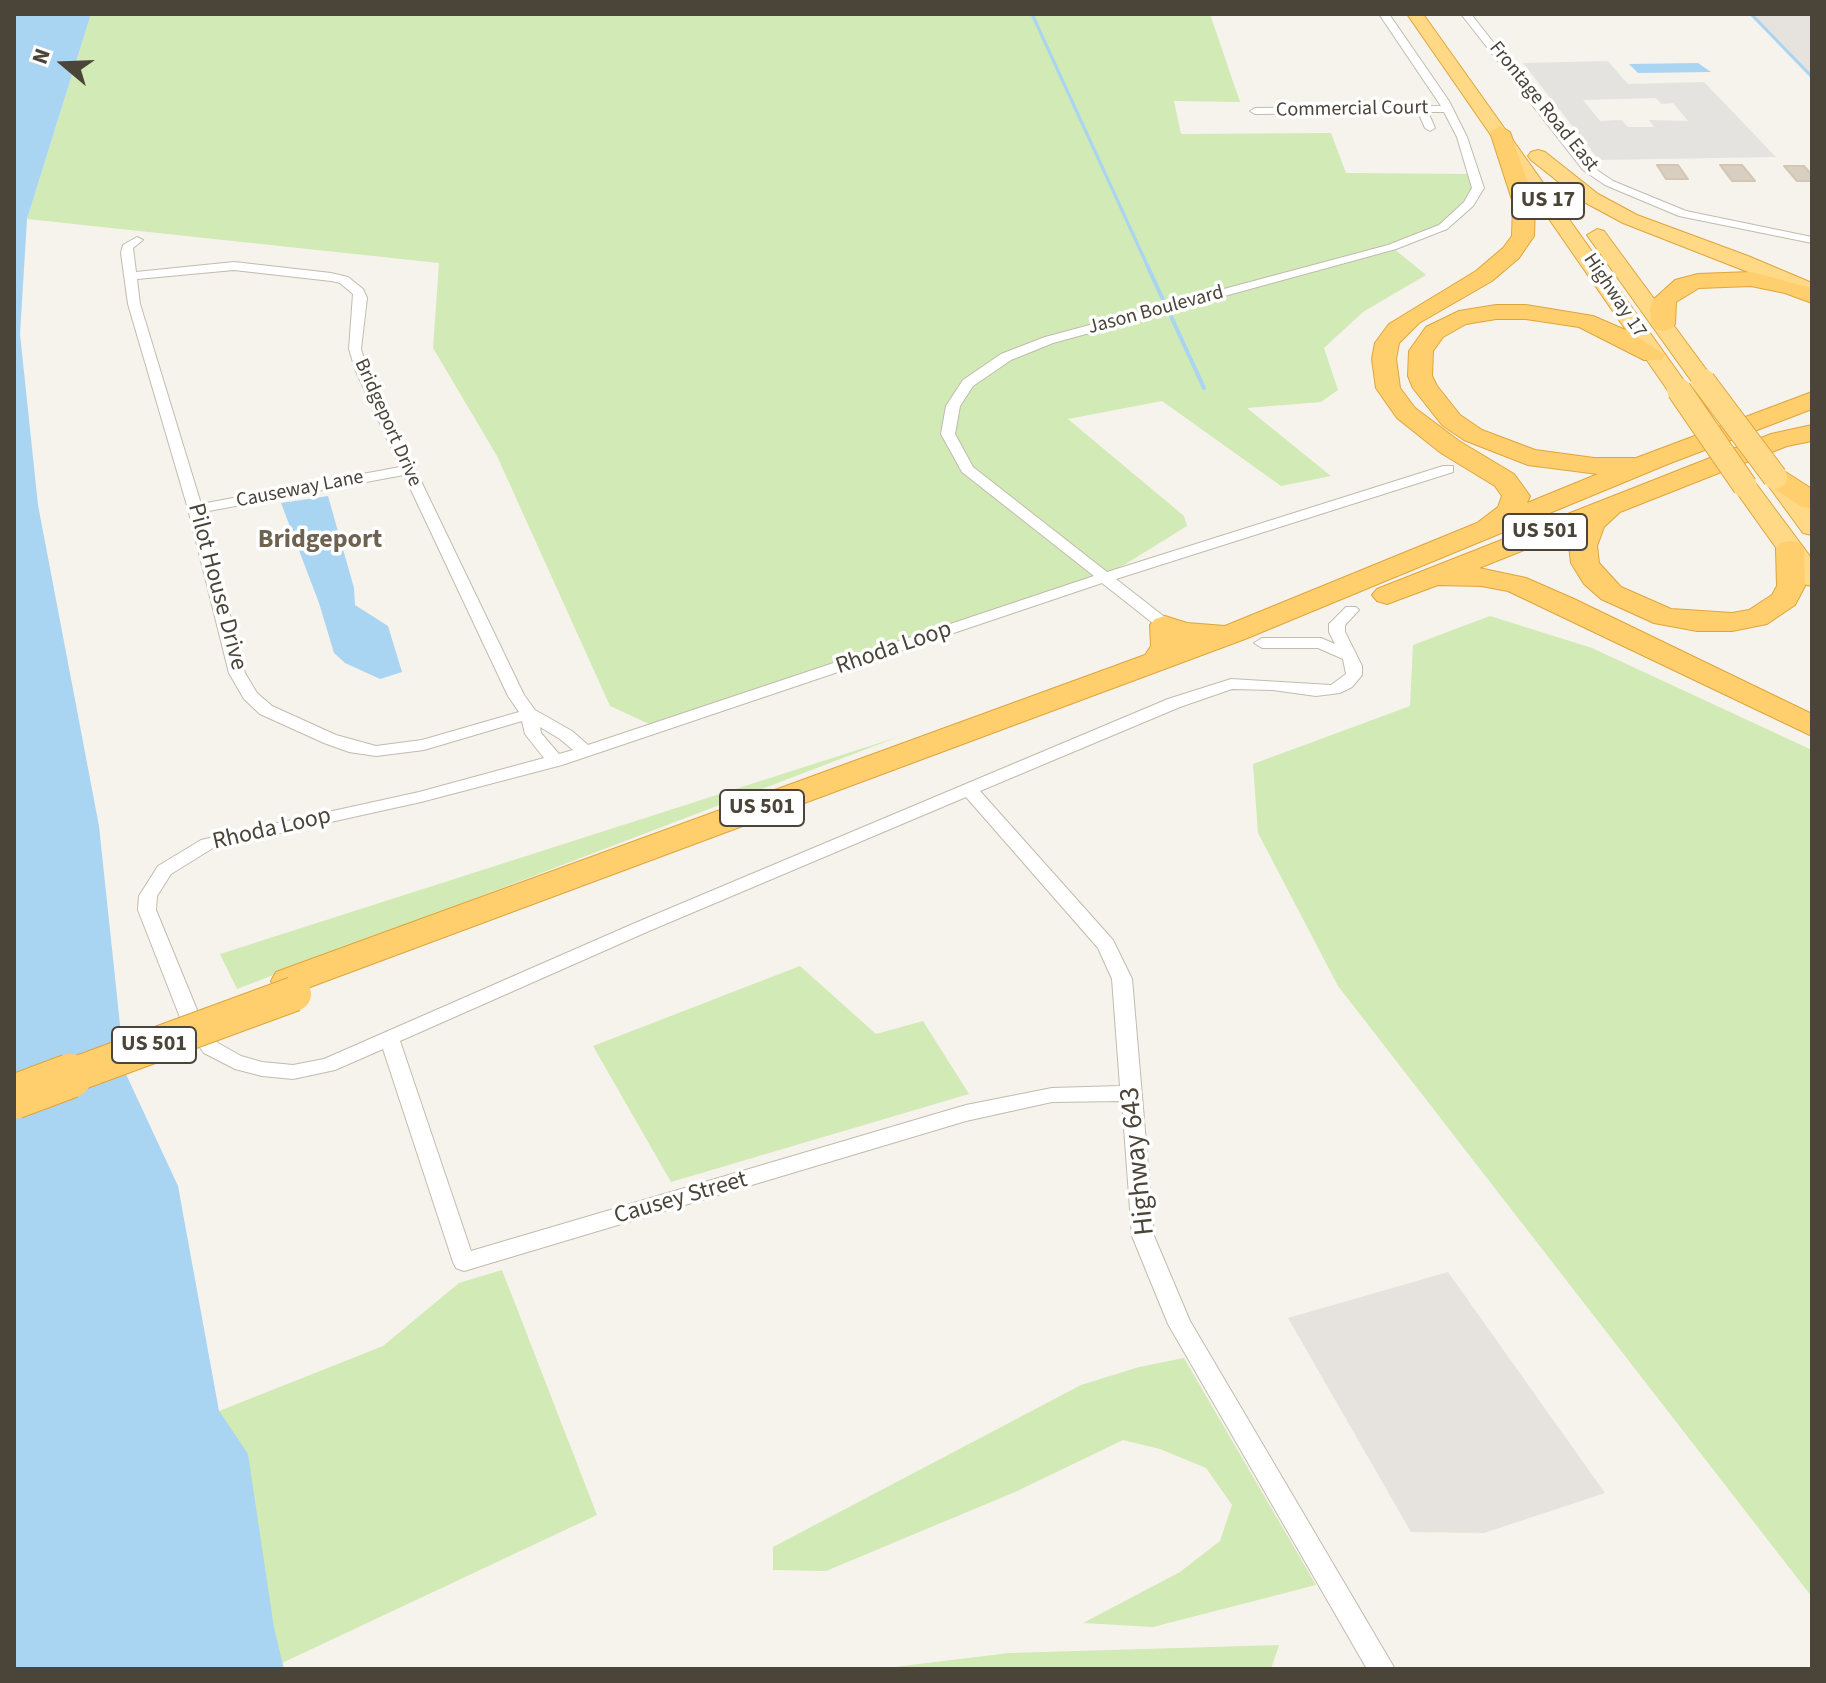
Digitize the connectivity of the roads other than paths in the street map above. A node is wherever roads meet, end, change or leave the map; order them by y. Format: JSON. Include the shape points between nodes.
{"nodes":[{"id":1,"x":1384,"y":14,"type":"edge"},
{"id":2,"x":1415,"y":14,"type":"edge"},
{"id":3,"x":1434,"y":14,"type":"edge"},
{"id":4,"x":1466,"y":14,"type":"edge"},
{"id":5,"x":1422,"y":109,"type":"junction"},
{"id":6,"x":1448,"y":109,"type":"junction"},
{"id":7,"x":1255,"y":111,"type":"dead end"},
{"id":8,"x":1430,"y":128,"type":"dead end"},
{"id":9,"x":1500,"y":132,"type":"junction"},
{"id":10,"x":1538,"y":156,"type":"junction"},
{"id":11,"x":137,"y":240,"type":"dead end"},
{"id":12,"x":1812,"y":240,"type":"edge"},
{"id":13,"x":132,"y":276,"type":"junction"},
{"id":14,"x":1812,"y":294,"type":"edge"},
{"id":15,"x":1663,"y":324,"type":"junction"},
{"id":16,"x":1653,"y":355,"type":"junction"},
{"id":17,"x":1812,"y":400,"type":"edge"},
{"id":18,"x":1812,"y":433,"type":"edge"},
{"id":19,"x":1659,"y":458,"type":"junction"},
{"id":20,"x":1448,"y":469,"type":"dead end"},
{"id":21,"x":406,"y":470,"type":"junction"},
{"id":22,"x":1775,"y":477,"type":"junction"},
{"id":23,"x":1812,"y":501,"type":"edge"},
{"id":24,"x":1610,"y":506,"type":"junction"},
{"id":25,"x":195,"y":509,"type":"junction"},
{"id":26,"x":1812,"y":527,"type":"edge"},
{"id":27,"x":1482,"y":530,"type":"junction"},
{"id":28,"x":1790,"y":549,"type":"junction"},
{"id":29,"x":1103,"y":578,"type":"junction"},
{"id":30,"x":1428,"y":578,"type":"junction"},
{"id":31,"x":1812,"y":578,"type":"edge"},
{"id":32,"x":1351,"y":610,"type":"junction"},
{"id":33,"x":1165,"y":625,"type":"junction"},
{"id":34,"x":1248,"y":638,"type":"junction"},
{"id":35,"x":1350,"y":657,"type":"junction"},
{"id":36,"x":1156,"y":662,"type":"junction"},
{"id":37,"x":529,"y":714,"type":"junction"},
{"id":38,"x":1812,"y":726,"type":"edge"},
{"id":39,"x":585,"y":752,"type":"junction"},
{"id":40,"x":556,"y":761,"type":"junction"},
{"id":41,"x":970,"y":791,"type":"junction"},
{"id":42,"x":291,"y":988,"type":"junction"},
{"id":43,"x":389,"y":1038,"type":"junction"},
{"id":44,"x":14,"y":1081,"type":"edge"},
{"id":45,"x":1129,"y":1093,"type":"junction"},
{"id":46,"x":14,"y":1097,"type":"edge"},
{"id":47,"x":1382,"y":1669,"type":"edge"}],
"edges":[{"from":1,"to":6,"type":"street","name":"Jason Boulevard"},
{"from":2,"to":9,"type":"highway","name":"Highway 17","number":"US 17"},
{"from":3,"to":10,"type":"highway","name":"Highway 17","number":"US 17"},
{"from":4,"to":12,"type":"street","name":"Frontage Road East","via":[[1587,168],[1609,183],[1683,214]]},
{"from":5,"to":6,"type":"street","name":"Commercial Court"},
{"from":5,"to":7,"type":"street","name":"Commercial Court"},
{"from":5,"to":8,"type":"street"},
{"from":6,"to":29,"type":"street","name":"Jason Boulevard","via":[[1478,188],[1443,227],[1392,247],[1049,340],[1006,357],[968,383],[953,406],[948,434],[967,469]]},
{"from":9,"to":16,"type":"highway","name":"Highway 17","number":"US 17"},
{"from":9,"to":27,"type":"highway","via":[[1524,203],[1523,236],[1484,276],[1397,329],[1384,359],[1388,388],[1406,413],[1505,480],[1516,496],[1510,511]]},
{"from":10,"to":14,"type":"highway","via":[[1591,198],[1630,219],[1741,260]]},
{"from":10,"to":15,"type":"highway","name":"Highway 17","number":"US 17"},
{"from":11,"to":13,"type":"street","name":"Pilot House Drive","via":[[127,247]]},
{"from":13,"to":21,"type":"street","name":"Bridgeport Drive","via":[[234,266],[331,277],[353,285],[361,298],[355,349]]},
{"from":13,"to":25,"type":"street","name":"Pilot House Drive","via":[[134,304]]},
{"from":14,"to":15,"type":"highway","via":[[1751,279],[1698,281],[1666,299]]},
{"from":15,"to":22,"type":"highway","name":"Highway 17","number":"US 17","bridge":true},
{"from":16,"to":19,"type":"highway","via":[[1585,321],[1496,312],[1459,318],[1434,332],[1421,351],[1420,376],[1451,420],[1528,457],[1594,466]]},
{"from":16,"to":28,"type":"highway","name":"Highway 17","number":"US 17","bridge":true},
{"from":17,"to":19,"type":"highway","number":"US 501"},
{"from":18,"to":24,"type":"highway","number":"US 501","via":[[1780,439]]},
{"from":19,"to":27,"type":"highway","number":"US 501"},
{"from":20,"to":29,"type":"street","name":"Rhoda Loop"},
{"from":21,"to":25,"type":"street","name":"Causeway Lane"},
{"from":21,"to":37,"type":"street","name":"Bridgeport Drive"},
{"from":22,"to":23,"type":"highway"},
{"from":22,"to":26,"type":"highway","name":"Highway 17","number":"US 17"},
{"from":24,"to":28,"type":"highway","via":[[1586,534],[1585,563],[1611,593],[1664,617],[1732,622],[1772,610],[1791,586]]},
{"from":24,"to":30,"type":"highway","number":"US 501"},
{"from":25,"to":37,"type":"street","name":"Pilot House Drive","via":[[237,673],[266,710],[330,739],[376,751],[424,745]]},
{"from":27,"to":34,"type":"highway","number":"US 501"},
{"from":28,"to":31,"type":"highway","name":"Highway 17","number":"US 17"},
{"from":29,"to":33,"type":"street","name":"Jason Boulevard"},
{"from":29,"to":39,"type":"street","name":"Rhoda Loop"},
{"from":30,"to":32,"type":"highway","number":"US 501"},
{"from":30,"to":38,"type":"highway","via":[[1481,577],[1516,584]]},
{"from":32,"to":34,"type":"highway","number":"US 501"},
{"from":32,"to":35,"type":"street","via":[[1337,624],[1338,640]]},
{"from":33,"to":34,"type":"highway"},
{"from":33,"to":36,"type":"highway","via":[[1166,646]]},
{"from":34,"to":35,"type":"street","via":[[1321,643]]},
{"from":34,"to":36,"type":"highway","number":"US 501"},
{"from":34,"to":42,"type":"highway","number":"US 501"},
{"from":35,"to":41,"type":"street","name":"Rhoda Loop","via":[[1354,675],[1334,690],[1231,684],[1174,703]]},
{"from":36,"to":42,"type":"highway","number":"US 501"},
{"from":37,"to":39,"type":"street","name":"Bridgeport Drive"},
{"from":37,"to":40,"type":"street","name":"Bridgeport Drive","via":[[533,734]]},
{"from":39,"to":40,"type":"street","name":"Rhoda Loop"},
{"from":40,"to":43,"type":"street","name":"Rhoda Loop","via":[[421,797],[221,839],[196,849],[155,879],[147,910],[193,1025],[211,1048],[235,1062],[293,1072],[328,1065]]},
{"from":41,"to":43,"type":"street","name":"Rhoda Loop"},
{"from":41,"to":45,"type":"street","name":"Highway 643","via":[[1106,945],[1122,979]]},
{"from":42,"to":44,"type":"highway","number":"US 501"},
{"from":42,"to":46,"type":"highway","number":"US 501","bridge":true},
{"from":43,"to":45,"type":"street","name":"Causey Street","via":[[464,1262],[966,1113],[1052,1095]]},
{"from":45,"to":47,"type":"street","name":"Highway 643","via":[[1143,1236],[1180,1324]]}]}
